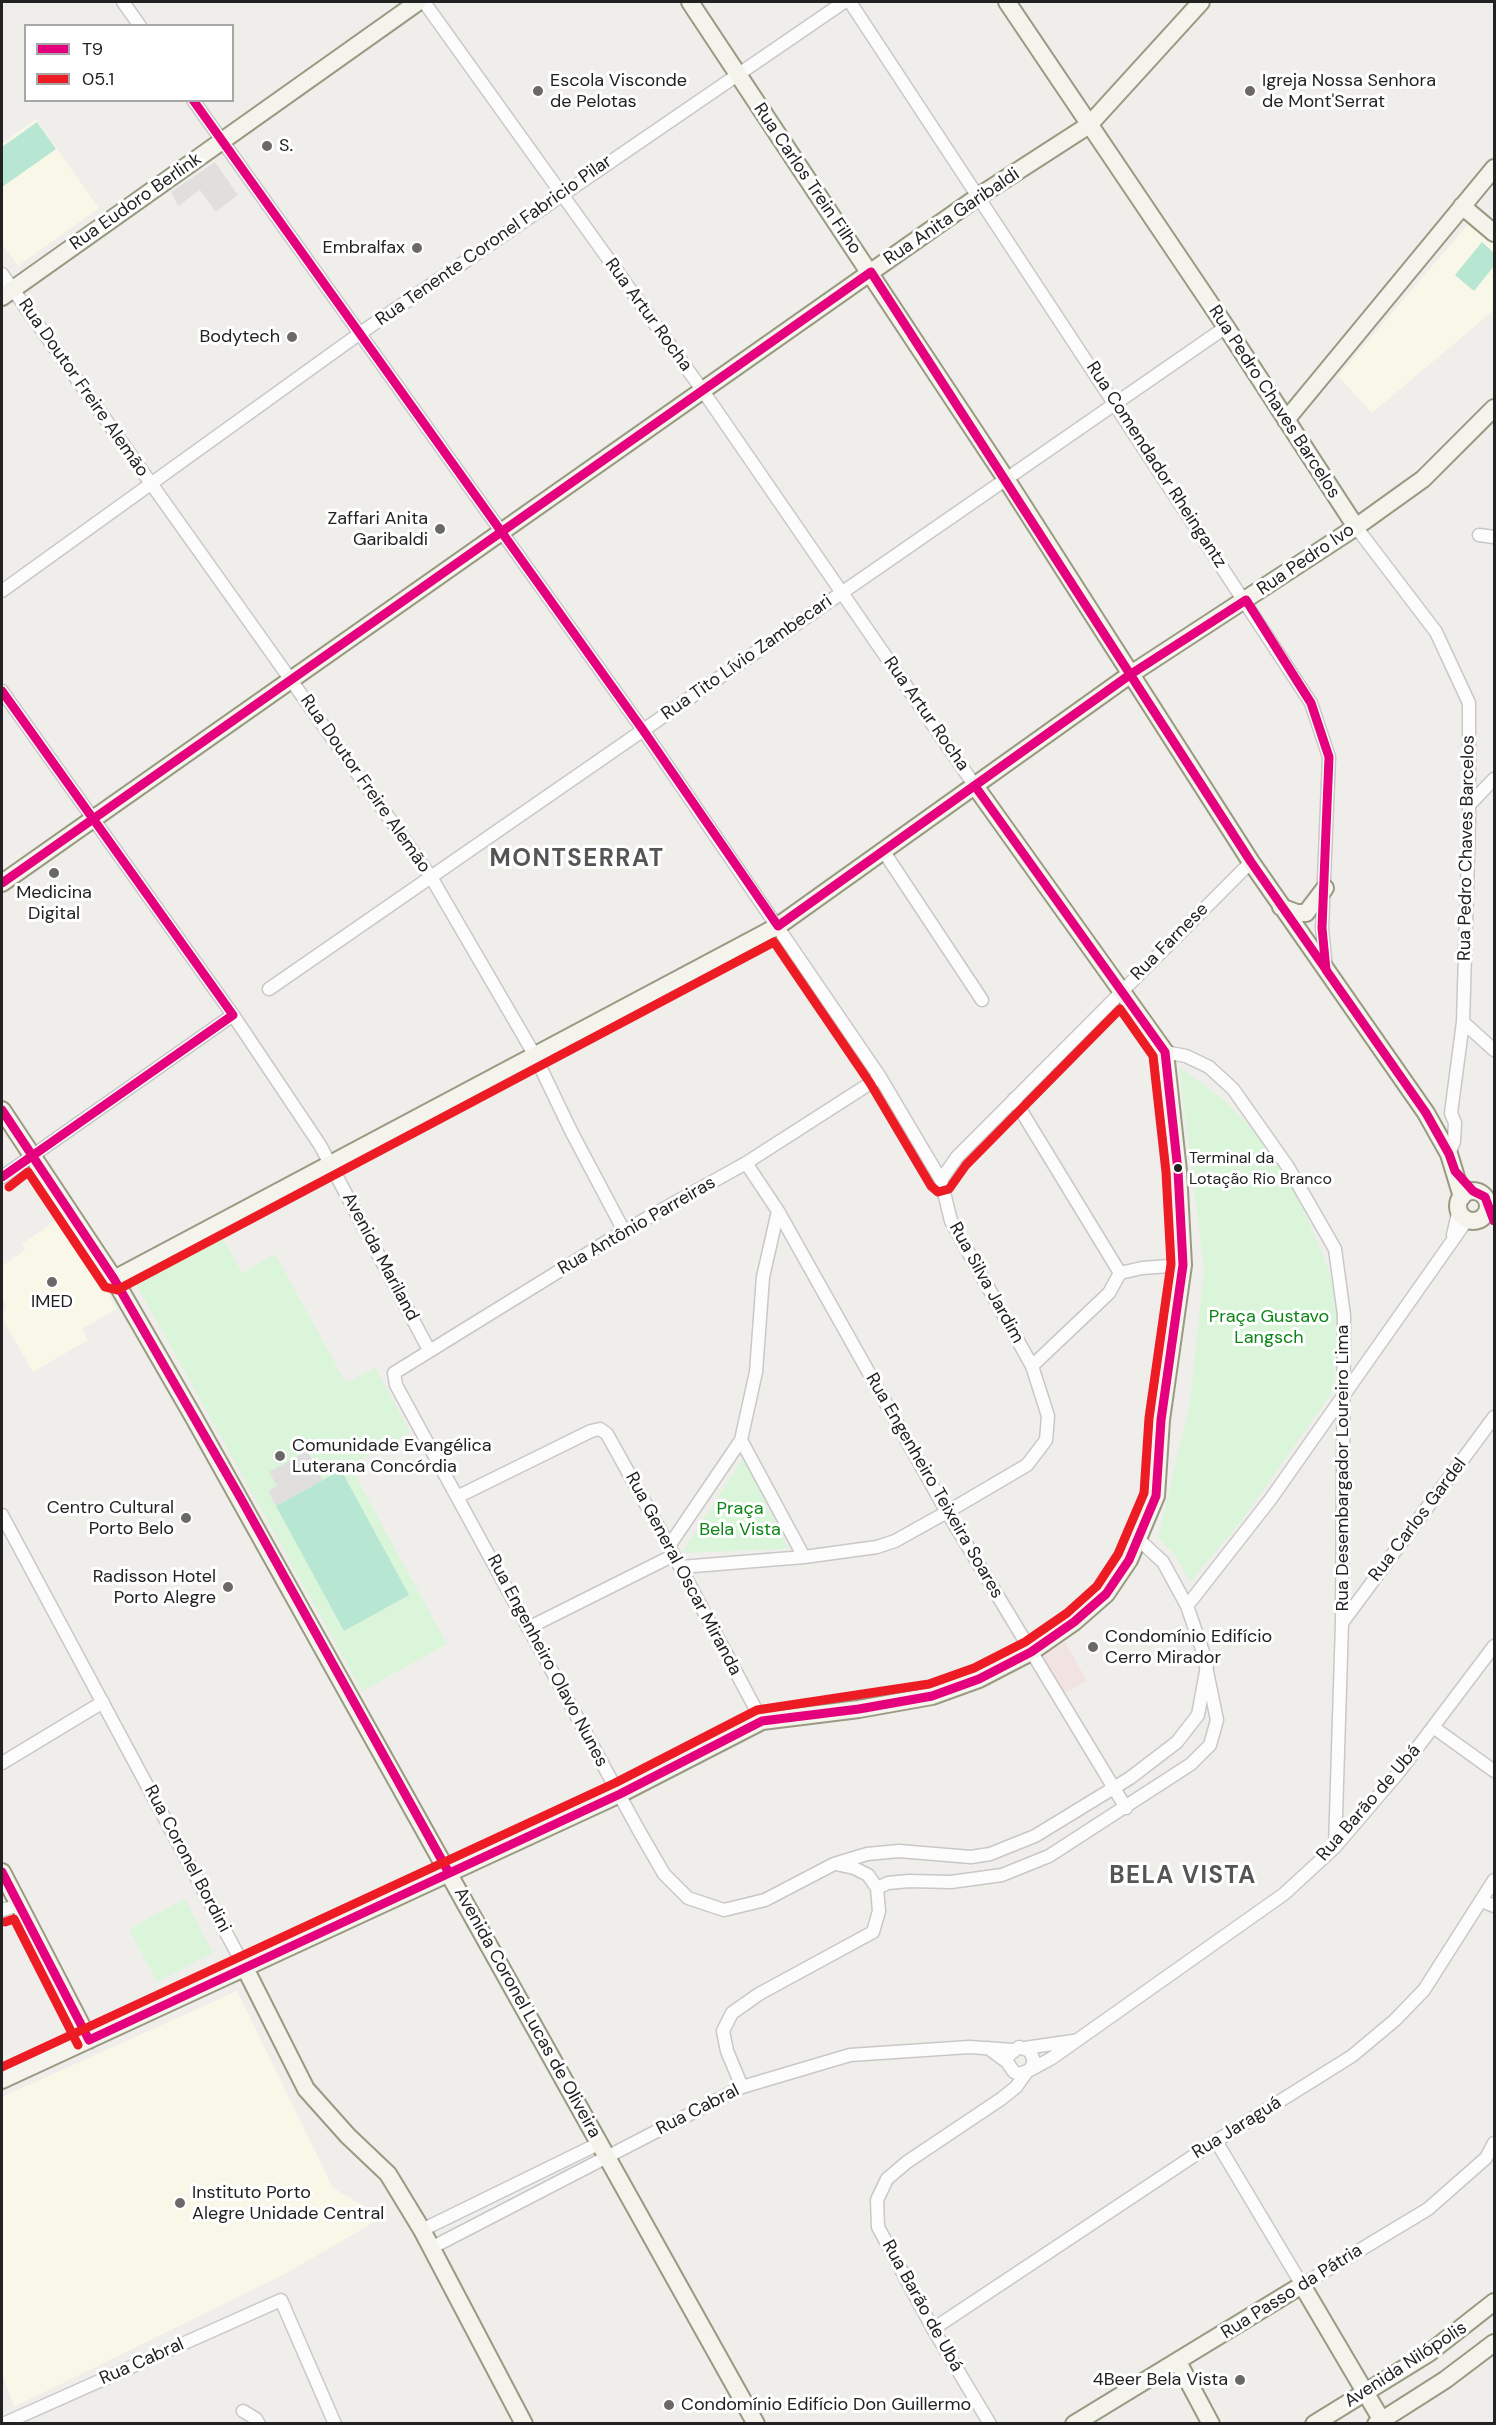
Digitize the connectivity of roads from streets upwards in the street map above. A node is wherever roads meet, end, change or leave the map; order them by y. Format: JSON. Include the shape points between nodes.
{"nodes":[{"id":1,"x":123,"y":2,"type":"edge"},
{"id":2,"x":418,"y":2,"type":"edge"},
{"id":3,"x":424,"y":2,"type":"edge"},
{"id":4,"x":690,"y":2,"type":"edge"},
{"id":5,"x":844,"y":2,"type":"edge"},
{"id":6,"x":850,"y":2,"type":"edge"},
{"id":7,"x":1007,"y":2,"type":"edge"},
{"id":8,"x":1202,"y":2,"type":"edge"},
{"id":9,"x":139,"y":24,"type":"edge"},
{"id":10,"x":736,"y":75,"type":"junction"},
{"id":11,"x":194,"y":102,"type":"edge"},
{"id":12,"x":1089,"y":126,"type":"junction"},
{"id":13,"x":222,"y":141,"type":"junction"},
{"id":14,"x":1494,"y":168,"type":"edge"},
{"id":15,"x":562,"y":194,"type":"junction"},
{"id":16,"x":979,"y":196,"type":"junction"},
{"id":17,"x":1462,"y":206,"type":"junction"},
{"id":18,"x":1494,"y":233,"type":"edge"},
{"id":19,"x":871,"y":272,"type":"junction"},
{"id":20,"x":2,"y":274,"type":"edge"},
{"id":21,"x":7,"y":293,"type":"edge"},
{"id":22,"x":1226,"y":327,"type":"junction"},
{"id":23,"x":359,"y":334,"type":"junction"},
{"id":24,"x":703,"y":390,"type":"junction"},
{"id":25,"x":1115,"y":402,"type":"junction"},
{"id":26,"x":1494,"y":408,"type":"edge"},
{"id":27,"x":1286,"y":420,"type":"junction"},
{"id":28,"x":1006,"y":479,"type":"junction"},
{"id":29,"x":151,"y":483,"type":"junction"},
{"id":30,"x":1356,"y":527,"type":"junction"},
{"id":31,"x":501,"y":532,"type":"junction"},
{"id":32,"x":1479,"y":535,"type":"dead end"},
{"id":33,"x":1494,"y":537,"type":"edge"},
{"id":34,"x":2,"y":591,"type":"edge"},
{"id":35,"x":842,"y":592,"type":"junction"},
{"id":36,"x":1246,"y":600,"type":"junction"},
{"id":37,"x":1131,"y":674,"type":"junction"},
{"id":38,"x":291,"y":680,"type":"junction"},
{"id":39,"x":2,"y":691,"type":"edge"},
{"id":40,"x":643,"y":730,"type":"junction"},
{"id":41,"x":1494,"y":779,"type":"edge"},
{"id":42,"x":975,"y":786,"type":"junction"},
{"id":43,"x":1469,"y":805,"type":"junction"},
{"id":44,"x":93,"y":819,"type":"junction"},
{"id":45,"x":884,"y":852,"type":"junction"},
{"id":46,"x":1251,"y":862,"type":"junction"},
{"id":47,"x":431,"y":877,"type":"junction"},
{"id":48,"x":2,"y":883,"type":"edge"},
{"id":49,"x":1325,"y":888,"type":"junction"},
{"id":50,"x":1281,"y":907,"type":"junction"},
{"id":51,"x":778,"y":926,"type":"junction"},
{"id":52,"x":1326,"y":970,"type":"junction"},
{"id":53,"x":269,"y":989,"type":"dead end"},
{"id":54,"x":1122,"y":990,"type":"junction"},
{"id":55,"x":982,"y":1000,"type":"dead end"},
{"id":56,"x":233,"y":1014,"type":"junction"},
{"id":57,"x":1463,"y":1022,"type":"junction"},
{"id":58,"x":1494,"y":1050,"type":"edge"},
{"id":59,"x":1166,"y":1052,"type":"junction"},
{"id":60,"x":534,"y":1054,"type":"junction"},
{"id":61,"x":880,"y":1077,"type":"junction"},
{"id":62,"x":1014,"y":1099,"type":"junction"},
{"id":63,"x":2,"y":1110,"type":"edge"},
{"id":64,"x":1451,"y":1113,"type":"junction"},
{"id":65,"x":1438,"y":1134,"type":"junction"},
{"id":66,"x":1449,"y":1154,"type":"junction"},
{"id":67,"x":31,"y":1155,"type":"junction"},
{"id":68,"x":746,"y":1163,"type":"junction"},
{"id":69,"x":330,"y":1164,"type":"junction"},
{"id":70,"x":2,"y":1177,"type":"edge"},
{"id":71,"x":941,"y":1180,"type":"junction"},
{"id":72,"x":1475,"y":1209,"type":"edge"},
{"id":73,"x":778,"y":1211,"type":"junction"},
{"id":74,"x":1494,"y":1229,"type":"edge"},
{"id":75,"x":624,"y":1231,"type":"junction"},
{"id":76,"x":1184,"y":1265,"type":"junction"},
{"id":77,"x":1120,"y":1273,"type":"junction"},
{"id":78,"x":114,"y":1279,"type":"junction"},
{"id":79,"x":429,"y":1350,"type":"junction"},
{"id":80,"x":1032,"y":1366,"type":"junction"},
{"id":81,"x":394,"y":1373,"type":"joint"},
{"id":82,"x":1344,"y":1397,"type":"junction"},
{"id":83,"x":1494,"y":1418,"type":"edge"},
{"id":84,"x":741,"y":1440,"type":"junction"},
{"id":85,"x":459,"y":1496,"type":"junction"},
{"id":86,"x":947,"y":1512,"type":"junction"},
{"id":87,"x":2,"y":1515,"type":"edge"},
{"id":88,"x":1137,"y":1539,"type":"junction"},
{"id":89,"x":672,"y":1550,"type":"junction"},
{"id":90,"x":804,"y":1557,"type":"junction"},
{"id":91,"x":681,"y":1567,"type":"junction"},
{"id":92,"x":1187,"y":1606,"type":"junction"},
{"id":93,"x":1342,"y":1623,"type":"junction"},
{"id":94,"x":528,"y":1628,"type":"junction"},
{"id":95,"x":1494,"y":1646,"type":"edge"},
{"id":96,"x":1031,"y":1652,"type":"junction"},
{"id":97,"x":1207,"y":1666,"type":"junction"},
{"id":98,"x":103,"y":1702,"type":"junction"},
{"id":99,"x":762,"y":1721,"type":"junction"},
{"id":100,"x":1433,"y":1727,"type":"junction"},
{"id":101,"x":2,"y":1763,"type":"edge"},
{"id":102,"x":1494,"y":1771,"type":"edge"},
{"id":103,"x":1113,"y":1787,"type":"junction"},
{"id":104,"x":620,"y":1794,"type":"junction"},
{"id":105,"x":1126,"y":1808,"type":"junction"},
{"id":106,"x":1335,"y":1847,"type":"junction"},
{"id":107,"x":834,"y":1864,"type":"junction"},
{"id":108,"x":2,"y":1872,"type":"edge"},
{"id":109,"x":449,"y":1873,"type":"junction"},
{"id":110,"x":1494,"y":1880,"type":"edge"},
{"id":111,"x":877,"y":1888,"type":"junction"},
{"id":112,"x":1482,"y":1901,"type":"junction"},
{"id":113,"x":20,"y":1905,"type":"junction"},
{"id":114,"x":1494,"y":1906,"type":"edge"},
{"id":115,"x":2,"y":1910,"type":"edge"},
{"id":116,"x":245,"y":1968,"type":"junction"},
{"id":117,"x":89,"y":2040,"type":"junction"},
{"id":118,"x":1075,"y":2041,"type":"junction"},
{"id":119,"x":987,"y":2047,"type":"junction"},
{"id":120,"x":1019,"y":2049,"type":"junction"},
{"id":121,"x":1008,"y":2065,"type":"junction"},
{"id":122,"x":1028,"y":2072,"type":"junction"},
{"id":123,"x":2,"y":2080,"type":"edge"},
{"id":124,"x":742,"y":2087,"type":"junction"},
{"id":125,"x":1001,"y":2098,"type":"junction"},
{"id":126,"x":1216,"y":2141,"type":"junction"},
{"id":127,"x":1494,"y":2143,"type":"edge"},
{"id":128,"x":609,"y":2150,"type":"junction"},
{"id":129,"x":453,"y":2214,"type":"junction"},
{"id":130,"x":422,"y":2230,"type":"junction"},
{"id":131,"x":462,"y":2231,"type":"junction"},
{"id":132,"x":432,"y":2248,"type":"junction"},
{"id":133,"x":1302,"y":2285,"type":"junction"},
{"id":134,"x":1494,"y":2302,"type":"edge"},
{"id":135,"x":933,"y":2329,"type":"junction"},
{"id":136,"x":1494,"y":2343,"type":"edge"},
{"id":137,"x":1178,"y":2362,"type":"junction"},
{"id":138,"x":1366,"y":2391,"type":"junction"},
{"id":139,"x":243,"y":2411,"type":"dead end"},
{"id":140,"x":1381,"y":2422,"type":"edge"},
{"id":141,"x":3,"y":2424,"type":"edge"},
{"id":142,"x":259,"y":2424,"type":"edge"},
{"id":143,"x":336,"y":2424,"type":"edge"},
{"id":144,"x":524,"y":2424,"type":"edge"},
{"id":145,"x":756,"y":2424,"type":"edge"},
{"id":146,"x":990,"y":2424,"type":"edge"},
{"id":147,"x":1074,"y":2424,"type":"edge"},
{"id":148,"x":1211,"y":2424,"type":"edge"},
{"id":149,"x":1314,"y":2424,"type":"edge"}],
"edges":[{"from":1,"to":9,"type":"street"},
{"from":2,"to":13,"type":"street","name":"Rua Eudoro Berlink"},
{"from":3,"to":15,"type":"street","name":"Rua Artur Rocha"},
{"from":4,"to":10,"type":"street","name":"Rua Carlos Trein Filho"},
{"from":5,"to":10,"type":"street","name":"Rua Tenente Coronel Fabricio Pilar"},
{"from":6,"to":16,"type":"street","name":"Rua Comendador Rheingantz"},
{"from":7,"to":12,"type":"street","name":"Rua Pedro Chaves Barcelos"},
{"from":8,"to":12,"type":"street","name":"Rua Anita Garibaldi"},
{"from":10,"to":15,"type":"street","name":"Rua Tenente Coronel Fabricio Pilar"},
{"from":10,"to":19,"type":"street","name":"Rua Carlos Trein Filho"},
{"from":11,"to":13,"type":"street","name":"Rua Silva Jardim"},
{"from":12,"to":16,"type":"street","name":"Rua Anita Garibaldi"},
{"from":12,"to":22,"type":"street","name":"Rua Pedro Chaves Barcelos"},
{"from":13,"to":21,"type":"street","name":"Rua Eudoro Berlink"},
{"from":13,"to":23,"type":"street","name":"Rua Silva Jardim"},
{"from":14,"to":17,"type":"street"},
{"from":15,"to":23,"type":"street","name":"Rua Tenente Coronel Fabricio Pilar"},
{"from":15,"to":24,"type":"street","name":"Rua Artur Rocha"},
{"from":16,"to":19,"type":"street","name":"Rua Anita Garibaldi"},
{"from":16,"to":25,"type":"street","name":"Rua Comendador Rheingantz"},
{"from":17,"to":18,"type":"street"},
{"from":17,"to":27,"type":"street"},
{"from":19,"to":24,"type":"street","name":"Rua Anita Garibaldi"},
{"from":19,"to":28,"type":"street","name":"Rua Carlos Trein Filho"},
{"from":20,"to":21,"type":"street","name":"Rua Doutor Freire Alemão"},
{"from":21,"to":29,"type":"street","name":"Rua Doutor Freire Alemão"},
{"from":22,"to":25,"type":"street","name":"Rua Tito Lívio Zambecari"},
{"from":22,"to":27,"type":"street","name":"Rua Pedro Chaves Barcelos"},
{"from":23,"to":29,"type":"street","name":"Rua Tenente Coronel Fabricio Pilar"},
{"from":23,"to":31,"type":"street","name":"Rua Silva Jardim"},
{"from":24,"to":31,"type":"street","name":"Rua Anita Garibaldi"},
{"from":24,"to":35,"type":"street","name":"Rua Artur Rocha"},
{"from":25,"to":28,"type":"street","name":"Rua Tito Lívio Zambecari"},
{"from":25,"to":36,"type":"street","name":"Rua Comendador Rheingantz"},
{"from":26,"to":30,"type":"street","name":"Rua Pedro Ivo","via":[[1424,479]]},
{"from":27,"to":30,"type":"street","name":"Rua Pedro Chaves Barcelos"},
{"from":28,"to":35,"type":"street","name":"Rua Tito Lívio Zambecari"},
{"from":28,"to":37,"type":"street","name":"Rua Carlos Trein Filho"},
{"from":29,"to":34,"type":"street","name":"Rua Tenente Coronel Fabricio Pilar"},
{"from":29,"to":38,"type":"street","name":"Rua Doutor Freire Alemão"},
{"from":30,"to":36,"type":"street","name":"Rua Pedro Ivo"},
{"from":30,"to":43,"type":"street","name":"Rua Pedro Chaves Barcelos","via":[[1436,632],[1469,704]]},
{"from":31,"to":38,"type":"street","name":"Rua Anita Garibaldi"},
{"from":31,"to":40,"type":"street","name":"Rua Silva Jardim"},
{"from":32,"to":33,"type":"street"},
{"from":35,"to":40,"type":"street","name":"Rua Tito Lívio Zambecari"},
{"from":35,"to":42,"type":"street","name":"Rua Artur Rocha"},
{"from":36,"to":37,"type":"street","name":"Rua Pedro Ivo"},
{"from":36,"to":49,"type":"street","name":"Rua Comendador Rheingantz","via":[[1311,703],[1329,757]]},
{"from":37,"to":42,"type":"street","name":"Rua Pedro Ivo"},
{"from":37,"to":46,"type":"street","name":"Rua Carlos Trein Filho"},
{"from":38,"to":44,"type":"street","name":"Rua Anita Garibaldi"},
{"from":38,"to":47,"type":"street","name":"Rua Doutor Freire Alemão"},
{"from":39,"to":44,"type":"street","name":"Avenida Mariland"},
{"from":40,"to":47,"type":"street","name":"Rua Tito Lívio Zambecari"},
{"from":40,"to":51,"type":"street","name":"Rua Silva Jardim"},
{"from":41,"to":43,"type":"street"},
{"from":42,"to":45,"type":"street","name":"Rua Pedro Ivo"},
{"from":42,"to":54,"type":"street","name":"Rua Artur Rocha"},
{"from":43,"to":57,"type":"street","name":"Rua Pedro Chaves Barcelos"},
{"from":44,"to":48,"type":"street","name":"Rua Anita Garibaldi"},
{"from":44,"to":56,"type":"street","name":"Avenida Mariland"},
{"from":45,"to":51,"type":"street","name":"Rua Pedro Ivo"},
{"from":45,"to":55,"type":"street"},
{"from":46,"to":50,"type":"street","name":"Rua Carlos Trein Filho"},
{"from":46,"to":54,"type":"street","name":"Rua Farnese"},
{"from":47,"to":53,"type":"street","name":"Rua Tito Lívio Zambecari"},
{"from":47,"to":60,"type":"street","name":"Rua Doutor Freire Alemão"},
{"from":49,"to":50,"type":"street","via":[[1306,913]]},
{"from":49,"to":52,"type":"street","name":"Rua Comendador Rheingantz","via":[[1322,928]]},
{"from":50,"to":52,"type":"street","name":"Rua Carlos Trein Filho"},
{"from":51,"to":60,"type":"street","name":"Rua Pedro Ivo"},
{"from":51,"to":61,"type":"street","name":"Rua Silva Jardim"},
{"from":52,"to":65,"type":"street","name":"Rua Carlos Trein Filho"},
{"from":54,"to":59,"type":"street","name":"Rua Artur Rocha"},
{"from":54,"to":62,"type":"street","name":"Rua Farnese"},
{"from":56,"to":67,"type":"street"},
{"from":56,"to":69,"type":"street","name":"Avenida Mariland"},
{"from":57,"to":58,"type":"street"},
{"from":57,"to":64,"type":"street","name":"Rua Pedro Chaves Barcelos"},
{"from":59,"to":76,"type":"street","name":"Rua Artur Rocha"},
{"from":59,"to":82,"type":"street","name":"Rua Desembargador Loureiro Lima","via":[[1209,1067],[1233,1089],[1288,1167],[1335,1250],[1344,1315]]},
{"from":60,"to":69,"type":"street","name":"Rua Pedro Ivo"},
{"from":60,"to":75,"type":"street","name":"Rua Doutor Freire Alemão"},
{"from":61,"to":68,"type":"street","name":"Rua Antônio Parreiras"},
{"from":61,"to":71,"type":"street","name":"Rua Silva Jardim"},
{"from":62,"to":71,"type":"street","name":"Rua Farnese","via":[[957,1157]]},
{"from":62,"to":77,"type":"street"},
{"from":63,"to":67,"type":"street","name":"Avenida Coronel Lucas de Oliveira"},
{"from":64,"to":65,"type":"street","name":"Rua Pedro Chaves Barcelos"},
{"from":64,"to":66,"type":"street","name":"Rua Pedro Chaves Barcelos","via":[[1455,1123]]},
{"from":65,"to":66,"type":"street","name":"Rua Carlos Trein Filho"},
{"from":66,"to":72,"type":"street","name":"Rua Carlos Trein Filho"},
{"from":67,"to":70,"type":"street"},
{"from":67,"to":78,"type":"street","name":"Avenida Coronel Lucas de Oliveira"},
{"from":68,"to":73,"type":"street","name":"Rua Engenheiro Teixeira Soares"},
{"from":68,"to":75,"type":"street","name":"Rua Antônio Parreiras"},
{"from":69,"to":78,"type":"street","name":"Rua Pedro Ivo"},
{"from":69,"to":79,"type":"street","name":"Avenida Mariland"},
{"from":71,"to":80,"type":"street","name":"Rua Silva Jardim","via":[[951,1221]]},
{"from":72,"to":74,"type":"street"},
{"from":72,"to":82,"type":"street"},
{"from":73,"to":84,"type":"street","via":[[764,1277],[756,1372]]},
{"from":73,"to":86,"type":"street","name":"Rua Engenheiro Teixeira Soares"},
{"from":75,"to":79,"type":"street","name":"Rua Antônio Parreiras"},
{"from":76,"to":77,"type":"street"},
{"from":76,"to":88,"type":"street","name":"Rua Artur Rocha","via":[[1161,1420],[1156,1496]]},
{"from":77,"to":80,"type":"street","via":[[1109,1293]]},
{"from":78,"to":109,"type":"street","name":"Avenida Coronel Lucas de Oliveira"},
{"from":79,"to":81,"type":"street","name":"Rua Antônio Parreiras"},
{"from":80,"to":86,"type":"street","name":"Rua Silva Jardim","via":[[1048,1416],[1046,1440],[1027,1466]]},
{"from":81,"to":85,"type":"street","name":"Rua Engenheiro Olavo Nunes","via":[[396,1385]]},
{"from":82,"to":92,"type":"street"},
{"from":82,"to":93,"type":"street","name":"Rua Desembargador Loureiro Lima"},
{"from":83,"to":93,"type":"street","name":"Rua Carlos Gardel"},
{"from":84,"to":89,"type":"street"},
{"from":84,"to":90,"type":"street"},
{"from":85,"to":89,"type":"street","name":"Rua General Oscar Miranda","via":[[600,1429],[607,1434]]},
{"from":85,"to":94,"type":"street","name":"Rua Engenheiro Olavo Nunes"},
{"from":86,"to":90,"type":"street","name":"Rua Silva Jardim","via":[[877,1547]]},
{"from":86,"to":96,"type":"street","name":"Rua Engenheiro Teixeira Soares"},
{"from":87,"to":98,"type":"street","name":"Rua Coronel Bordini"},
{"from":88,"to":92,"type":"street","via":[[1164,1562]]},
{"from":88,"to":96,"type":"street","name":"Rua Artur Rocha","via":[[1129,1560],[1106,1594]]},
{"from":89,"to":91,"type":"street","name":"Rua General Oscar Miranda"},
{"from":89,"to":94,"type":"street"},
{"from":90,"to":91,"type":"street","name":"Rua Silva Jardim"},
{"from":91,"to":99,"type":"street","name":"Rua General Oscar Miranda"},
{"from":92,"to":97,"type":"street"},
{"from":93,"to":106,"type":"street","name":"Rua Desembargador Loureiro Lima"},
{"from":94,"to":104,"type":"street","name":"Rua Engenheiro Olavo Nunes"},
{"from":95,"to":100,"type":"street","name":"Rua Barão de Ubá"},
{"from":96,"to":99,"type":"street","name":"Rua Artur Rocha","via":[[979,1679],[932,1696]]},
{"from":96,"to":103,"type":"street","name":"Rua Engenheiro Teixeira Soares"},
{"from":97,"to":103,"type":"street","name":"Rua Engenheiro Olavo Nunes","via":[[1198,1715],[1177,1742]]},
{"from":97,"to":105,"type":"street","via":[[1217,1720],[1210,1745],[1191,1764]]},
{"from":98,"to":101,"type":"street"},
{"from":98,"to":116,"type":"street","name":"Rua Coronel Bordini"},
{"from":99,"to":104,"type":"street"},
{"from":100,"to":102,"type":"street"},
{"from":100,"to":106,"type":"street","name":"Rua Barão de Ubá"},
{"from":103,"to":105,"type":"street","name":"Rua Engenheiro Teixeira Soares"},
{"from":103,"to":107,"type":"street","name":"Rua Engenheiro Olavo Nunes","via":[[1035,1836],[990,1854],[971,1857],[899,1851],[867,1854]]},
{"from":104,"to":107,"type":"street","name":"Rua Engenheiro Olavo Nunes","via":[[664,1874],[688,1898],[724,1910],[765,1900]]},
{"from":104,"to":109,"type":"street"},
{"from":105,"to":111,"type":"street","via":[[1049,1856],[1002,1875],[951,1882],[898,1882]]},
{"from":106,"to":118,"type":"street","name":"Rua Barão de Ubá","via":[[1284,1894]]},
{"from":107,"to":111,"type":"street","via":[[868,1875]]},
{"from":108,"to":113,"type":"street"},
{"from":109,"to":116,"type":"street"},
{"from":109,"to":128,"type":"street","name":"Avenida Coronel Lucas de Oliveira"},
{"from":110,"to":112,"type":"street","name":"Rua Jaraguá"},
{"from":111,"to":124,"type":"street","via":[[879,1911],[873,1932],[759,1994],[732,2013],[723,2031]]},
{"from":112,"to":114,"type":"street"},
{"from":112,"to":126,"type":"street","name":"Rua Jaraguá","via":[[1424,1990],[1395,2020],[1352,2056]]},
{"from":113,"to":115,"type":"street"},
{"from":113,"to":117,"type":"street"},
{"from":116,"to":117,"type":"street"},
{"from":116,"to":130,"type":"street","name":"Rua Coronel Bordini","via":[[306,2089],[388,2174]]},
{"from":117,"to":123,"type":"street"},
{"from":118,"to":120,"type":"street","name":"Rua Barão de Ubá"},
{"from":118,"to":122,"type":"street","name":"Rua Barão de Ubá"},
{"from":119,"to":120,"type":"street","name":"Rua Cabral"},
{"from":119,"to":121,"type":"street"},
{"from":119,"to":124,"type":"street","name":"Rua Cabral","via":[[850,2055]]},
{"from":120,"to":121,"type":"street"},
{"from":120,"to":122,"type":"street","via":[[1033,2055]]},
{"from":121,"to":122,"type":"street","via":[[1014,2072]]},
{"from":121,"to":125,"type":"street"},
{"from":122,"to":125,"type":"street","name":"Rua Barão de Ubá"},
{"from":124,"to":128,"type":"street","name":"Rua Cabral"},
{"from":125,"to":135,"type":"street","name":"Rua Barão de Ubá","via":[[887,2179],[877,2200],[878,2227]]},
{"from":126,"to":133,"type":"street"},
{"from":126,"to":135,"type":"street","name":"Rua Jaraguá"},
{"from":127,"to":133,"type":"street","name":"Rua Passo da Pátria","via":[[1486,2158],[1428,2209]]},
{"from":128,"to":129,"type":"street","name":"Rua Cabral"},
{"from":128,"to":131,"type":"street","name":"Rua Cabral"},
{"from":128,"to":145,"type":"street","name":"Avenida Coronel Lucas de Oliveira"},
{"from":129,"to":130,"type":"street","name":"Rua Cabral"},
{"from":129,"to":131,"type":"street"},
{"from":130,"to":132,"type":"street","name":"Rua Coronel Bordini"},
{"from":131,"to":132,"type":"street","name":"Rua Cabral"},
{"from":132,"to":144,"type":"street","name":"Rua Coronel Bordini"},
{"from":133,"to":137,"type":"street","name":"Rua Passo da Pátria"},
{"from":133,"to":138,"type":"street"},
{"from":134,"to":138,"type":"street","name":"Avenida Nilópolis","via":[[1429,2353]]},
{"from":135,"to":146,"type":"street","name":"Rua Barão de Ubá"},
{"from":136,"to":140,"type":"street","name":"Avenida Nilópolis"},
{"from":137,"to":147,"type":"street","name":"Rua Passo da Pátria"},
{"from":137,"to":148,"type":"street"},
{"from":138,"to":140,"type":"street"},
{"from":138,"to":149,"type":"street","name":"Avenida Nilópolis"},
{"from":139,"to":142,"type":"street"},
{"from":141,"to":143,"type":"street","name":"Rua Cabral","via":[[281,2300]]}]}
